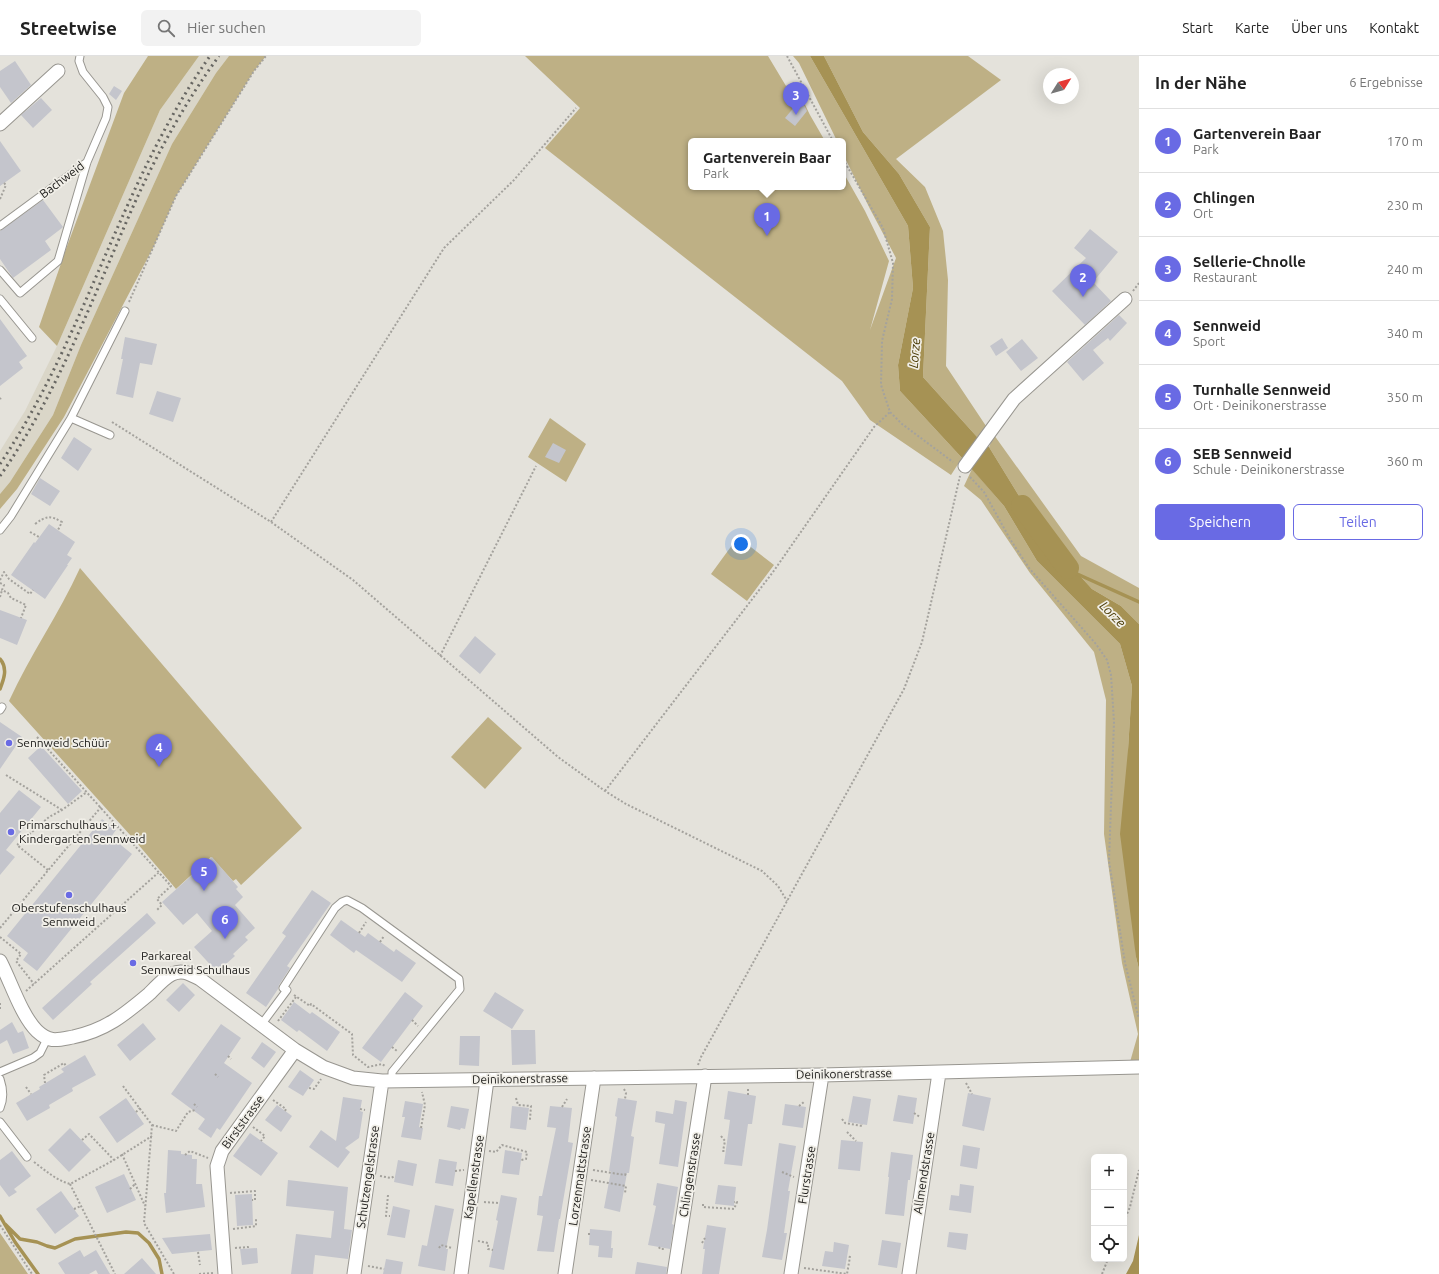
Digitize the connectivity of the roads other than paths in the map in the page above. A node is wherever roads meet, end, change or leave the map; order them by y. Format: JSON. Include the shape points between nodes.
{"nodes":[{"id":1,"x":80,"y":56,"type":"edge"},
{"id":2,"x":58,"y":71,"type":"dead end"},
{"id":3,"x":0,"y":124,"type":"edge"},
{"id":4,"x":87,"y":162,"type":"junction"},
{"id":5,"x":0,"y":226,"type":"edge"},
{"id":6,"x":0,"y":270,"type":"edge"},
{"id":7,"x":0,"y":299,"type":"edge"},
{"id":8,"x":1125,"y":299,"type":"dead end"},
{"id":9,"x":125,"y":310,"type":"road end"},
{"id":10,"x":32,"y":338,"type":"dead end"},
{"id":11,"x":71,"y":418,"type":"junction"},
{"id":12,"x":110,"y":435,"type":"dead end"},
{"id":13,"x":963,"y":469,"type":"road end"},
{"id":14,"x":0,"y":530,"type":"edge"},
{"id":15,"x":0,"y":961,"type":"edge"},
{"id":16,"x":266,"y":1028,"type":"junction"},
{"id":17,"x":47,"y":1039,"type":"junction"},
{"id":18,"x":295,"y":1050,"type":"junction"},
{"id":19,"x":1139,"y":1067,"type":"edge"},
{"id":20,"x":0,"y":1072,"type":"edge"},
{"id":21,"x":939,"y":1073,"type":"junction"},
{"id":22,"x":822,"y":1075,"type":"junction"},
{"id":23,"x":699,"y":1076,"type":"junction"},
{"id":24,"x":389,"y":1078,"type":"junction"},
{"id":25,"x":594,"y":1078,"type":"junction"},
{"id":26,"x":0,"y":1079,"type":"edge"},
{"id":27,"x":488,"y":1080,"type":"junction"},
{"id":28,"x":0,"y":1108,"type":"edge"},
{"id":29,"x":0,"y":1122,"type":"edge"},
{"id":30,"x":27,"y":1157,"type":"road end"},
{"id":31,"x":357,"y":1269,"type":"edge"},
{"id":32,"x":796,"y":1271,"type":"edge"},
{"id":33,"x":222,"y":1273,"type":"edge"},
{"id":34,"x":460,"y":1274,"type":"edge"},
{"id":35,"x":565,"y":1274,"type":"edge"},
{"id":36,"x":674,"y":1274,"type":"edge"},
{"id":37,"x":909,"y":1274,"type":"edge"}],
"edges":[{"from":1,"to":4,"type":"lane","name":"Bachweid","via":[[83,72],[103,96],[108,107],[106,118]]},
{"from":2,"to":3,"type":"street"},
{"from":4,"to":5,"type":"lane","name":"Bachweid"},
{"from":4,"to":6,"type":"lane","via":[[58,261],[20,293]]},
{"from":7,"to":10,"type":"lane"},
{"from":8,"to":13,"type":"street","via":[[1014,399]]},
{"from":9,"to":11,"type":"lane"},
{"from":11,"to":12,"type":"lane"},
{"from":11,"to":14,"type":"lane"},
{"from":15,"to":17,"type":"street","via":[[27,1018]]},
{"from":16,"to":17,"type":"street","name":"Deinikonerstrasse","via":[[200,979],[185,971],[171,974],[124,1015],[106,1027],[58,1040]]},
{"from":16,"to":18,"type":"street","name":"Deinikonerstrasse"},
{"from":16,"to":24,"type":"lane","via":[[287,990],[283,988],[335,908],[347,900],[362,908],[459,979],[460,989]]},
{"from":17,"to":20,"type":"lane","via":[[40,1053],[33,1058]]},
{"from":18,"to":24,"type":"street","name":"Deinikonerstrasse","via":[[323,1067],[353,1078]]},
{"from":18,"to":33,"type":"street","name":"Birststrasse","via":[[222,1151],[217,1166],[222,1230]]},
{"from":19,"to":21,"type":"street","name":"Deinikonerstrasse"},
{"from":21,"to":22,"type":"street","name":"Deinikonerstrasse"},
{"from":21,"to":37,"type":"street","name":"Allmendstrasse"},
{"from":22,"to":23,"type":"street","name":"Deinikonerstrasse"},
{"from":22,"to":32,"type":"street","name":"Flurstrasse"},
{"from":23,"to":25,"type":"street","name":"Deinikonerstrasse"},
{"from":23,"to":36,"type":"street","name":"Chlingenstrasse"},
{"from":24,"to":27,"type":"street","name":"Deinikonerstrasse"},
{"from":24,"to":31,"type":"street","name":"Schutzengelstrasse"},
{"from":25,"to":27,"type":"street","name":"Deinikonerstrasse"},
{"from":25,"to":35,"type":"street","name":"Lorzenmattstrasse"},
{"from":26,"to":28,"type":"lane","via":[[3,1087]]},
{"from":27,"to":34,"type":"street","name":"Kapellenstrasse"},
{"from":29,"to":30,"type":"lane"}]}
